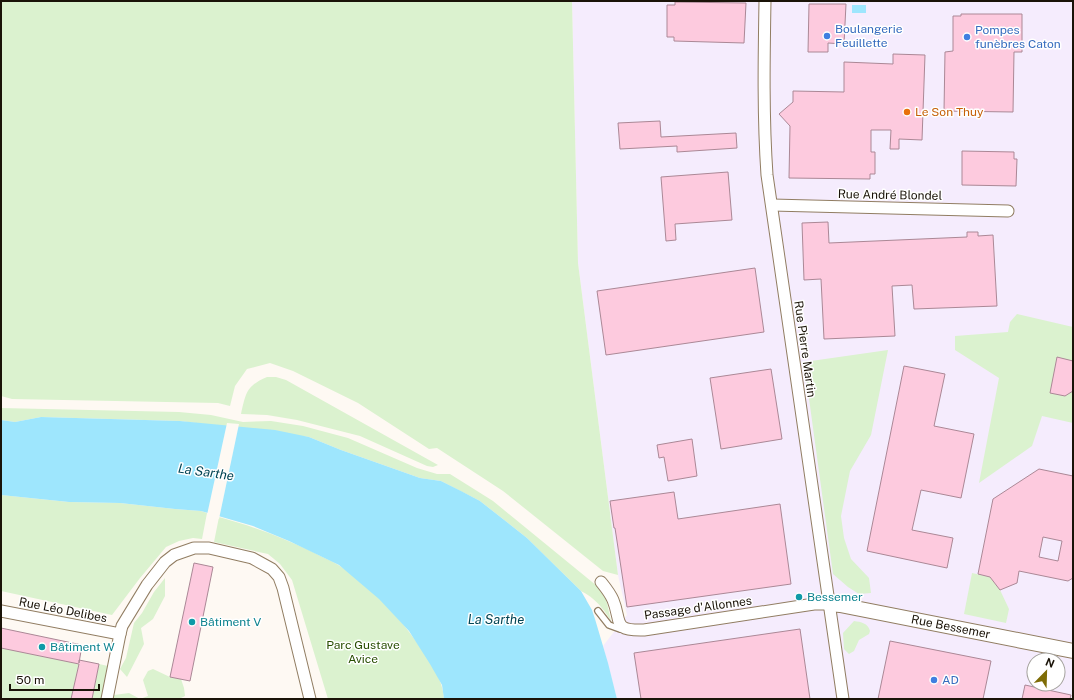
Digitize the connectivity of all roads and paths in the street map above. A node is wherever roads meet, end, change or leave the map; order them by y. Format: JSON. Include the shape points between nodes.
{"nodes":[{"id":1,"x":765,"y":1,"type":"edge"},
{"id":2,"x":772,"y":205,"type":"junction"},
{"id":3,"x":1008,"y":211,"type":"dead end"},
{"id":4,"x":601,"y":582,"type":"dead end"},
{"id":5,"x":829,"y":604,"type":"junction"},
{"id":6,"x":1,"y":611,"type":"edge"},
{"id":7,"x":598,"y":611,"type":"dead end"},
{"id":8,"x":623,"y":627,"type":"junction"},
{"id":9,"x":120,"y":634,"type":"junction"},
{"id":10,"x":1073,"y":651,"type":"edge"},
{"id":11,"x":107,"y":699,"type":"edge"},
{"id":12,"x":310,"y":699,"type":"edge"},
{"id":13,"x":843,"y":699,"type":"edge"}],
"edges":[{"from":1,"to":2,"type":"street","name":"Rue Pierre Martin","via":[[765,138]]},
{"from":2,"to":3,"type":"street","name":"Rue André Blondel"},
{"from":2,"to":5,"type":"street","name":"Rue Pierre Martin"},
{"from":4,"to":8,"type":"street","via":[[614,600],[619,623]]},
{"from":5,"to":8,"type":"street","name":"Passage d'Allonnes","via":[[814,604],[644,630]]},
{"from":5,"to":10,"type":"street","name":"Rue Bessemer"},
{"from":5,"to":13,"type":"street","name":"Rue Pierre Martin"},
{"from":6,"to":9,"type":"street","name":"Rue Léo Delibes"},
{"from":7,"to":8,"type":"lane","via":[[609,625],[620,629]]},
{"from":9,"to":11,"type":"street"},
{"from":9,"to":12,"type":"street","via":[[126,618],[147,585],[165,562],[174,555],[194,548],[209,548],[252,558],[272,569],[279,578]]}]}
